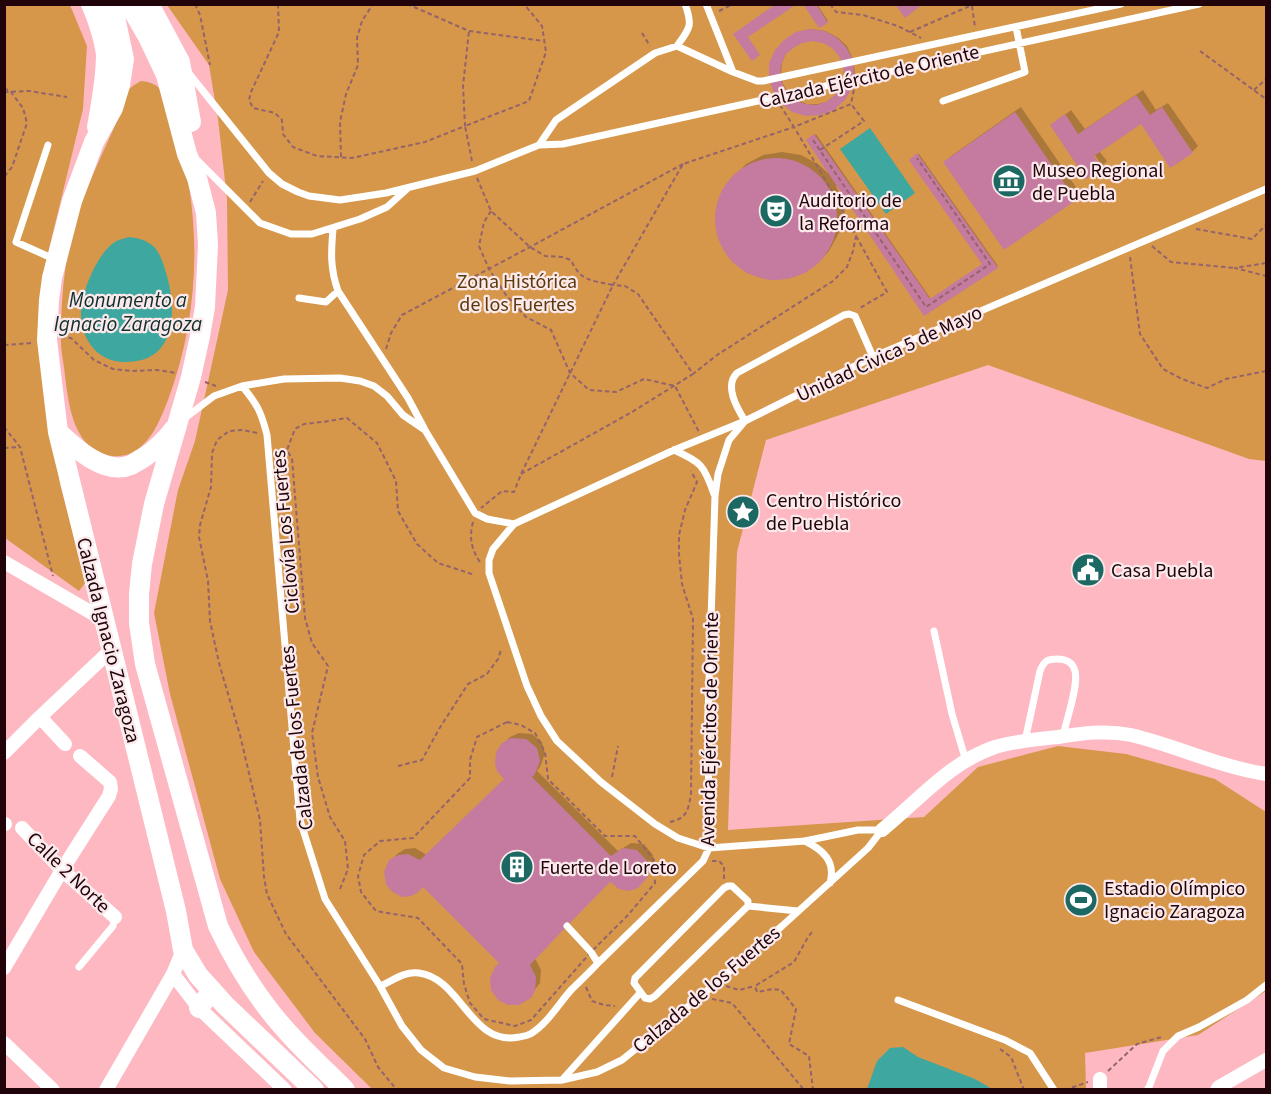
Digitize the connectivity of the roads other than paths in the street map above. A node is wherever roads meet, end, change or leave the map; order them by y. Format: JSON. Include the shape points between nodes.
{"nodes":[{"id":1,"x":91,"y":4,"type":"edge"},
{"id":2,"x":109,"y":4,"type":"edge"},
{"id":3,"x":129,"y":4,"type":"edge"},
{"id":4,"x":149,"y":4,"type":"edge"},
{"id":5,"x":686,"y":4,"type":"edge"},
{"id":6,"x":706,"y":4,"type":"edge"},
{"id":7,"x":1120,"y":4,"type":"edge"},
{"id":8,"x":1199,"y":4,"type":"edge"},
{"id":9,"x":1016,"y":27,"type":"junction"},
{"id":10,"x":1020,"y":42,"type":"junction"},
{"id":11,"x":677,"y":46,"type":"junction"},
{"id":12,"x":914,"y":50,"type":"junction"},
{"id":13,"x":918,"y":64,"type":"junction"},
{"id":14,"x":173,"y":68,"type":"junction"},
{"id":15,"x":733,"y":72,"type":"junction"},
{"id":16,"x":943,"y":101,"type":"dead end"},
{"id":17,"x":94,"y":142,"type":"junction"},
{"id":18,"x":48,"y":145,"type":"dead end"},
{"id":19,"x":539,"y":145,"type":"junction"},
{"id":20,"x":194,"y":164,"type":"junction"},
{"id":21,"x":407,"y":188,"type":"junction"},
{"id":22,"x":1266,"y":189,"type":"edge"},
{"id":23,"x":333,"y":229,"type":"junction"},
{"id":24,"x":57,"y":260,"type":"junction"},
{"id":25,"x":338,"y":291,"type":"junction"},
{"id":26,"x":300,"y":298,"type":"dead end"},
{"id":27,"x":873,"y":357,"type":"junction"},
{"id":28,"x":242,"y":386,"type":"junction"},
{"id":29,"x":745,"y":421,"type":"junction"},
{"id":30,"x":178,"y":423,"type":"junction"},
{"id":31,"x":425,"y":430,"type":"junction"},
{"id":32,"x":58,"y":432,"type":"junction"},
{"id":33,"x":674,"y":450,"type":"junction"},
{"id":34,"x":715,"y":496,"type":"junction"},
{"id":35,"x":514,"y":524,"type":"junction"},
{"id":36,"x":4,"y":562,"type":"edge"},
{"id":37,"x":104,"y":620,"type":"junction"},
{"id":38,"x":934,"y":631,"type":"dead end"},
{"id":39,"x":111,"y":650,"type":"junction"},
{"id":40,"x":40,"y":717,"type":"junction"},
{"id":41,"x":1063,"y":736,"type":"junction"},
{"id":42,"x":1025,"y":741,"type":"junction"},
{"id":43,"x":65,"y":744,"type":"dead end"},
{"id":44,"x":4,"y":753,"type":"edge"},
{"id":45,"x":80,"y":756,"type":"dead end"},
{"id":46,"x":966,"y":761,"type":"junction"},
{"id":47,"x":1266,"y":774,"type":"edge"},
{"id":48,"x":22,"y":828,"type":"dead end"},
{"id":49,"x":882,"y":830,"type":"junction"},
{"id":50,"x":805,"y":841,"type":"junction"},
{"id":51,"x":709,"y":848,"type":"junction"},
{"id":52,"x":62,"y":870,"type":"junction"},
{"id":53,"x":830,"y":883,"type":"junction"},
{"id":54,"x":748,"y":906,"type":"junction"},
{"id":55,"x":798,"y":911,"type":"junction"},
{"id":56,"x":116,"y":917,"type":"joint"},
{"id":57,"x":567,"y":926,"type":"dead end"},
{"id":58,"x":183,"y":950,"type":"junction"},
{"id":59,"x":6,"y":963,"type":"edge"},
{"id":60,"x":598,"y":963,"type":"junction"},
{"id":61,"x":79,"y":967,"type":"dead end"},
{"id":62,"x":173,"y":974,"type":"junction"},
{"id":63,"x":1266,"y":985,"type":"edge"},
{"id":64,"x":380,"y":986,"type":"junction"},
{"id":65,"x":212,"y":990,"type":"junction"},
{"id":66,"x":640,"y":993,"type":"junction"},
{"id":67,"x":898,"y":1000,"type":"dead end"},
{"id":68,"x":199,"y":1008,"type":"junction"},
{"id":69,"x":4,"y":1043,"type":"edge"},
{"id":70,"x":1266,"y":1060,"type":"edge"},
{"id":71,"x":562,"y":1080,"type":"junction"},
{"id":72,"x":53,"y":1089,"type":"edge"},
{"id":73,"x":106,"y":1089,"type":"edge"},
{"id":74,"x":285,"y":1089,"type":"edge"},
{"id":75,"x":314,"y":1089,"type":"edge"},
{"id":76,"x":345,"y":1089,"type":"edge"},
{"id":77,"x":1054,"y":1089,"type":"edge"},
{"id":78,"x":1146,"y":1089,"type":"edge"},
{"id":79,"x":1217,"y":1089,"type":"edge"}],
"edges":[{"from":1,"to":17,"type":"main road","name":"Calzada Ignacio Zaragoza","via":[[106,54]]},
{"from":2,"to":17,"type":"main road","name":"Calzada Ignacio Zaragoza","via":[[124,59],[113,108]]},
{"from":3,"to":14,"type":"main road","name":"Calzada Ignacio Zaragoza","via":[[148,37]]},
{"from":4,"to":14,"type":"main road","name":"Calzada Ignacio Zaragoza"},
{"from":5,"to":11,"type":"lane","via":[[689,29]]},
{"from":6,"to":15,"type":"lane"},
{"from":7,"to":9,"type":"lane"},
{"from":8,"to":10,"type":"lane","name":"Calzada Ejército de Oriente"},
{"from":9,"to":10,"type":"lane"},
{"from":9,"to":12,"type":"lane"},
{"from":10,"to":13,"type":"lane","name":"Calzada Ejército de Oriente"},
{"from":10,"to":16,"type":"lane","via":[[1024,72]]},
{"from":11,"to":15,"type":"lane"},
{"from":11,"to":19,"type":"lane","via":[[655,53],[555,120]]},
{"from":12,"to":13,"type":"lane"},
{"from":12,"to":15,"type":"lane","via":[[763,81]]},
{"from":13,"to":19,"type":"lane","name":"Calzada Ejército de Oriente","via":[[563,144]]},
{"from":14,"to":20,"type":"main road","name":"Calzada Ignacio Zaragoza"},
{"from":14,"to":21,"type":"lane","name":"Calzada Ejército de Oriente","via":[[282,184],[309,196],[340,200]]},
{"from":17,"to":24,"type":"main road","name":"Calzada Ignacio Zaragoza","via":[[72,201]]},
{"from":18,"to":24,"type":"lane","via":[[16,242]]},
{"from":19,"to":21,"type":"lane","name":"Calzada Ejército de Oriente","via":[[475,171]]},
{"from":20,"to":23,"type":"lane","via":[[260,223],[291,234]]},
{"from":20,"to":30,"type":"main road","name":"Calzada Ignacio Zaragoza","via":[[206,213],[205,307]]},
{"from":21,"to":23,"type":"lane","via":[[387,207]]},
{"from":22,"to":27,"type":"lane","name":"Unidad Civica 5 de Mayo"},
{"from":23,"to":25,"type":"lane","via":[[331,261]]},
{"from":24,"to":32,"type":"main road","name":"Calzada Ignacio Zaragoza","via":[[47,340]]},
{"from":25,"to":26,"type":"lane","via":[[326,303]]},
{"from":25,"to":31,"type":"lane"},
{"from":27,"to":29,"type":"lane","name":"Unidad Civica 5 de Mayo"},
{"from":27,"to":29,"type":"lane","via":[[855,316],[844,315],[733,377],[735,404]]},
{"from":28,"to":30,"type":"lane","via":[[214,396]]},
{"from":28,"to":31,"type":"lane","via":[[284,379],[360,381],[381,390],[403,415]]},
{"from":28,"to":64,"type":"lane","name":"Calzada de los Fuertes","via":[[255,402],[267,435],[300,820],[325,899]]},
{"from":29,"to":33,"type":"lane","name":"Unidad Civica 5 de Mayo"},
{"from":29,"to":34,"type":"lane","name":"Avenida Ejércitos de Oriente","via":[[729,440]]},
{"from":30,"to":32,"type":"main road","via":[[149,454],[130,466],[113,468],[78,450]]},
{"from":30,"to":76,"type":"main road","name":"Calzada Ignacio Zaragoza","via":[[142,564],[139,623],[145,664],[218,926],[263,1003]]},
{"from":31,"to":35,"type":"lane","via":[[476,513]]},
{"from":32,"to":37,"type":"main road","name":"Calzada Ignacio Zaragoza"},
{"from":33,"to":34,"type":"lane","name":"Avenida Ejércitos de Oriente","via":[[701,465]]},
{"from":33,"to":35,"type":"lane","name":"Unidad Civica 5 de Mayo"},
{"from":34,"to":51,"type":"lane","name":"Avenida Ejércitos de Oriente","via":[[708,713]]},
{"from":35,"to":51,"type":"lane","name":"Unidad Civica 5 de Mayo","via":[[493,549],[489,573],[541,716],[557,741],[654,824],[678,838]]},
{"from":36,"to":37,"type":"street"},
{"from":37,"to":39,"type":"main road","name":"Calzada Ignacio Zaragoza"},
{"from":38,"to":46,"type":"lane"},
{"from":39,"to":40,"type":"street"},
{"from":39,"to":58,"type":"main road","name":"Calzada Ignacio Zaragoza"},
{"from":40,"to":43,"type":"street"},
{"from":40,"to":44,"type":"street"},
{"from":41,"to":42,"type":"street","name":"Calzada de los Fuertes"},
{"from":41,"to":42,"type":"lane","via":[[1076,684],[1075,670],[1070,662],[1049,659],[1040,671]]},
{"from":41,"to":47,"type":"street","name":"Calzada de los Fuertes","via":[[1094,732],[1130,735],[1244,771]]},
{"from":42,"to":46,"type":"street","name":"Calzada de los Fuertes","via":[[996,747]]},
{"from":45,"to":52,"type":"street","via":[[110,782],[111,789]]},
{"from":46,"to":49,"type":"street","name":"Calzada de los Fuertes"},
{"from":48,"to":52,"type":"street","name":"Calle 2 Norte"},
{"from":49,"to":50,"type":"lane","via":[[858,830]]},
{"from":49,"to":53,"type":"lane","name":"Calzada de los Fuertes"},
{"from":50,"to":51,"type":"lane"},
{"from":50,"to":53,"type":"lane","via":[[828,859]]},
{"from":51,"to":60,"type":"lane","name":"Avenida Ejércitos de Oriente","via":[[703,861]]},
{"from":52,"to":56,"type":"street","name":"Calle 2 Norte"},
{"from":52,"to":59,"type":"street"},
{"from":53,"to":55,"type":"lane","name":"Calzada de los Fuertes"},
{"from":54,"to":55,"type":"lane"},
{"from":54,"to":66,"type":"lane","via":[[655,996],[645,998]]},
{"from":54,"to":66,"type":"lane","via":[[748,901],[732,886],[724,888],[635,978]]},
{"from":55,"to":71,"type":"lane","name":"Calzada de los Fuertes","via":[[622,1059],[597,1072]]},
{"from":56,"to":61,"type":"lane"},
{"from":57,"to":60,"type":"lane"},
{"from":58,"to":62,"type":"street"},
{"from":58,"to":65,"type":"main road","name":"Calzada Ignacio Zaragoza"},
{"from":60,"to":64,"type":"lane","name":"Avenida Ejércitos de Oriente","via":[[531,1035],[515,1038],[483,1029],[434,978],[419,973],[403,974]]},
{"from":62,"to":68,"type":"street"},
{"from":62,"to":73,"type":"street"},
{"from":63,"to":78,"type":"lane","via":[[1238,1005],[1178,1036],[1163,1051]]},
{"from":64,"to":71,"type":"lane","name":"Calzada de los Fuertes","via":[[402,1026],[421,1050],[444,1068],[510,1081]]},
{"from":65,"to":68,"type":"main road"},
{"from":65,"to":75,"type":"main road","name":"Calzada Ignacio Zaragoza"},
{"from":66,"to":71,"type":"lane"},
{"from":67,"to":77,"type":"lane","via":[[1030,1053]]},
{"from":68,"to":74,"type":"street"},
{"from":69,"to":72,"type":"street"},
{"from":70,"to":79,"type":"street"}]}
